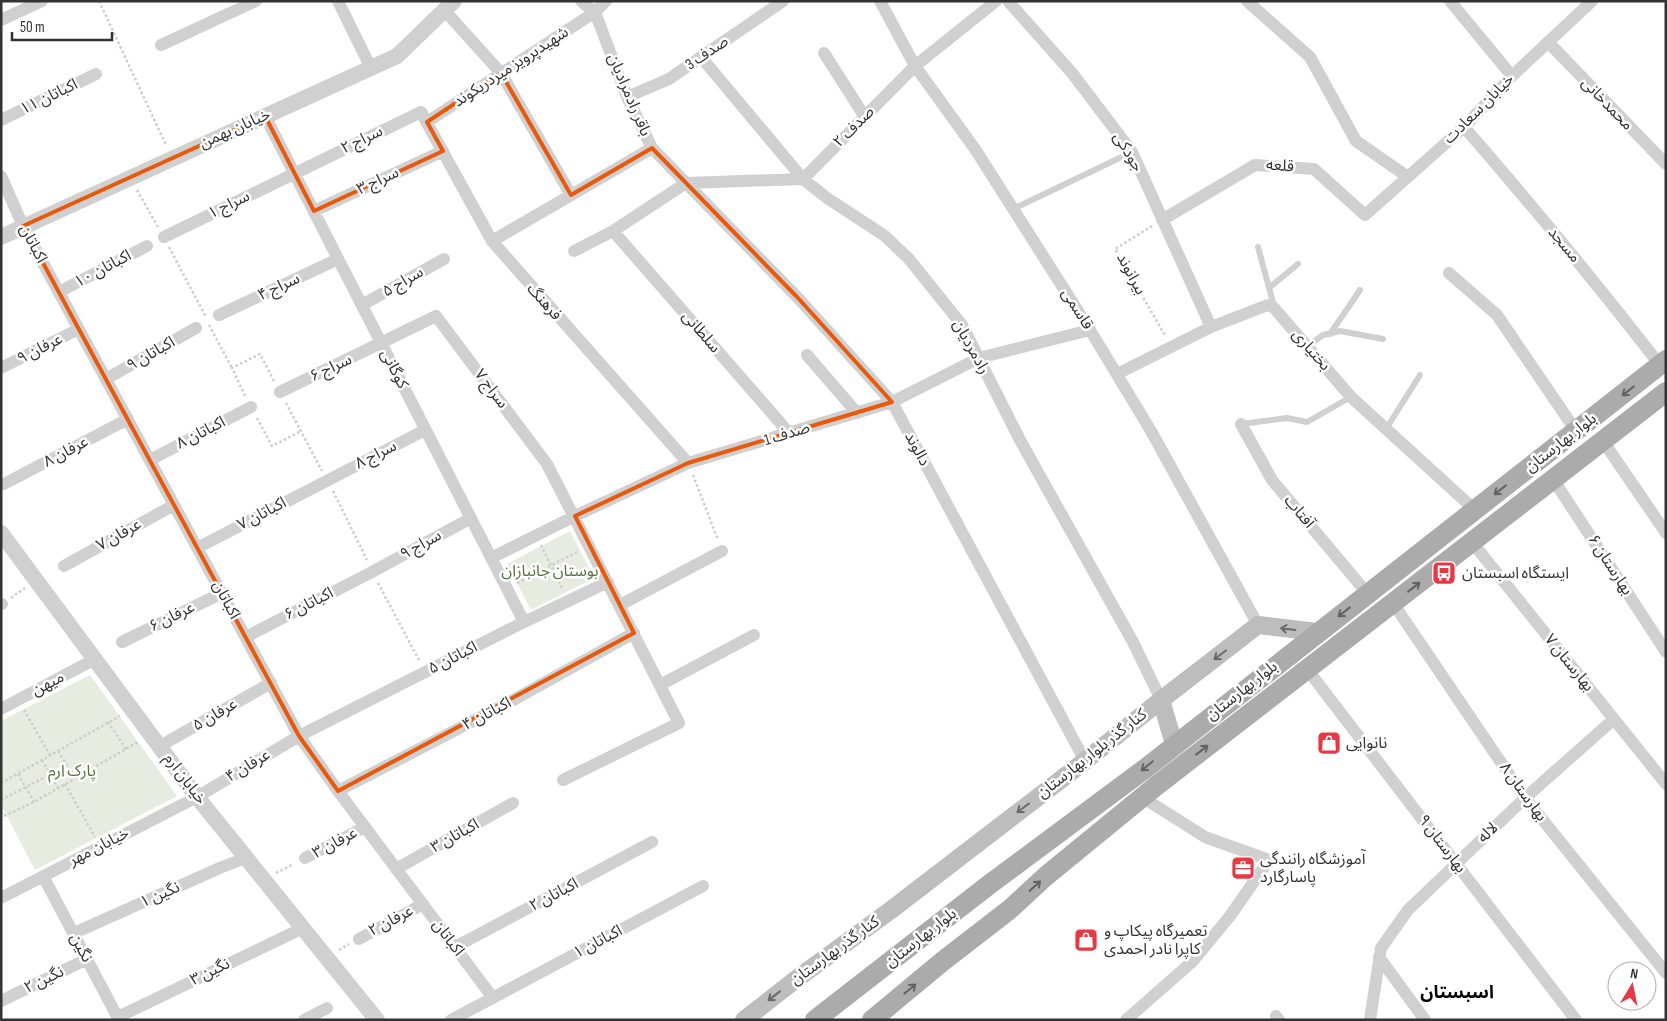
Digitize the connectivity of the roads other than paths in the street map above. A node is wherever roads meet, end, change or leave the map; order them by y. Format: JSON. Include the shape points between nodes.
{"nodes":[{"id":1,"x":42,"y":1,"type":"edge"},
{"id":2,"x":256,"y":1,"type":"edge"},
{"id":3,"x":338,"y":1,"type":"edge"},
{"id":4,"x":581,"y":1,"type":"edge"},
{"id":5,"x":606,"y":1,"type":"edge"},
{"id":6,"x":783,"y":1,"type":"edge"},
{"id":7,"x":880,"y":1,"type":"edge"},
{"id":8,"x":996,"y":1,"type":"edge"},
{"id":9,"x":1008,"y":1,"type":"edge"},
{"id":10,"x":1246,"y":1,"type":"edge"},
{"id":11,"x":1450,"y":1,"type":"edge"},
{"id":12,"x":1592,"y":1,"type":"edge"},
{"id":13,"x":450,"y":6,"type":"edge"},
{"id":14,"x":595,"y":12,"type":"junction"},
{"id":15,"x":1,"y":20,"type":"edge"},
{"id":16,"x":1549,"y":43,"type":"junction"},
{"id":17,"x":161,"y":46,"type":"dead end"},
{"id":18,"x":824,"y":52,"type":"dead end"},
{"id":19,"x":701,"y":57,"type":"junction"},
{"id":20,"x":915,"y":66,"type":"junction"},
{"id":21,"x":371,"y":68,"type":"junction"},
{"id":22,"x":501,"y":73,"type":"junction"},
{"id":23,"x":96,"y":74,"type":"dead end"},
{"id":24,"x":1512,"y":76,"type":"junction"},
{"id":25,"x":627,"y":97,"type":"junction"},
{"id":26,"x":264,"y":116,"type":"junction"},
{"id":27,"x":865,"y":117,"type":"junction"},
{"id":28,"x":1,"y":120,"type":"edge"},
{"id":29,"x":427,"y":122,"type":"junction"},
{"id":30,"x":1464,"y":128,"type":"junction"},
{"id":31,"x":652,"y":148,"type":"junction"},
{"id":32,"x":443,"y":152,"type":"junction"},
{"id":33,"x":1132,"y":152,"type":"junction"},
{"id":34,"x":1666,"y":164,"type":"edge"},
{"id":35,"x":294,"y":173,"type":"junction"},
{"id":36,"x":1,"y":176,"type":"edge"},
{"id":37,"x":1408,"y":177,"type":"junction"},
{"id":38,"x":803,"y":179,"type":"junction"},
{"id":39,"x":686,"y":183,"type":"junction"},
{"id":40,"x":572,"y":195,"type":"junction"},
{"id":41,"x":1013,"y":209,"type":"junction"},
{"id":42,"x":314,"y":212,"type":"junction"},
{"id":43,"x":1365,"y":215,"type":"joint"},
{"id":44,"x":1162,"y":220,"type":"junction"},
{"id":45,"x":23,"y":226,"type":"junction"},
{"id":46,"x":613,"y":231,"type":"junction"},
{"id":47,"x":1,"y":237,"type":"edge"},
{"id":48,"x":164,"y":237,"type":"road end"},
{"id":49,"x":492,"y":241,"type":"junction"},
{"id":50,"x":147,"y":246,"type":"dead end"},
{"id":51,"x":1258,"y":247,"type":"dead end"},
{"id":52,"x":574,"y":251,"type":"dead end"},
{"id":53,"x":338,"y":259,"type":"junction"},
{"id":54,"x":444,"y":259,"type":"dead end"},
{"id":55,"x":1298,"y":264,"type":"dead end"},
{"id":56,"x":1449,"y":273,"type":"dead end"},
{"id":57,"x":1269,"y":288,"type":"junction"},
{"id":58,"x":1360,"y":290,"type":"dead end"},
{"id":59,"x":59,"y":292,"type":"junction"},
{"id":60,"x":362,"y":305,"type":"junction"},
{"id":61,"x":1274,"y":308,"type":"junction"},
{"id":62,"x":219,"y":314,"type":"dead end"},
{"id":63,"x":1211,"y":327,"type":"junction"},
{"id":64,"x":196,"y":328,"type":"dead end"},
{"id":65,"x":79,"y":329,"type":"junction"},
{"id":66,"x":1090,"y":330,"type":"junction"},
{"id":67,"x":1330,"y":334,"type":"junction"},
{"id":68,"x":1382,"y":339,"type":"dead end"},
{"id":69,"x":382,"y":344,"type":"junction"},
{"id":70,"x":1308,"y":346,"type":"junction"},
{"id":71,"x":808,"y":355,"type":"dead end"},
{"id":72,"x":979,"y":358,"type":"junction"},
{"id":73,"x":1663,"y":363,"type":"edge"},
{"id":74,"x":1,"y":368,"type":"edge"},
{"id":75,"x":1116,"y":374,"type":"junction"},
{"id":76,"x":1420,"y":375,"type":"dead end"},
{"id":77,"x":106,"y":379,"type":"junction"},
{"id":78,"x":280,"y":392,"type":"dead end"},
{"id":79,"x":1666,"y":392,"type":"edge"},
{"id":80,"x":1351,"y":397,"type":"junction"},
{"id":81,"x":892,"y":402,"type":"junction"},
{"id":82,"x":251,"y":407,"type":"dead end"},
{"id":83,"x":857,"y":413,"type":"junction"},
{"id":84,"x":128,"y":419,"type":"junction"},
{"id":85,"x":1240,"y":424,"type":"joint"},
{"id":86,"x":1386,"y":429,"type":"junction"},
{"id":87,"x":425,"y":430,"type":"junction"},
{"id":88,"x":1576,"y":431,"type":"junction"},
{"id":89,"x":790,"y":434,"type":"junction"},
{"id":90,"x":1603,"y":441,"type":"junction"},
{"id":91,"x":150,"y":460,"type":"junction"},
{"id":92,"x":688,"y":463,"type":"junction"},
{"id":93,"x":1554,"y":479,"type":"junction"},
{"id":94,"x":327,"y":480,"type":"joint"},
{"id":95,"x":4,"y":484,"type":"dead end"},
{"id":96,"x":174,"y":505,"type":"junction"},
{"id":97,"x":1475,"y":510,"type":"junction"},
{"id":98,"x":575,"y":516,"type":"junction"},
{"id":99,"x":471,"y":518,"type":"junction"},
{"id":100,"x":1,"y":533,"type":"edge"},
{"id":101,"x":1666,"y":533,"type":"edge"},
{"id":102,"x":1472,"y":542,"type":"junction"},
{"id":103,"x":197,"y":548,"type":"junction"},
{"id":104,"x":722,"y":551,"type":"road end"},
{"id":105,"x":491,"y":558,"type":"junction"},
{"id":106,"x":64,"y":566,"type":"dead end"},
{"id":107,"x":372,"y":572,"type":"joint"},
{"id":108,"x":608,"y":582,"type":"junction"},
{"id":109,"x":222,"y":593,"type":"junction"},
{"id":110,"x":1367,"y":593,"type":"junction"},
{"id":111,"x":1393,"y":602,"type":"junction"},
{"id":112,"x":620,"y":605,"type":"junction"},
{"id":113,"x":524,"y":622,"type":"junction"},
{"id":114,"x":1258,"y":625,"type":"junction"},
{"id":115,"x":1317,"y":632,"type":"junction"},
{"id":116,"x":634,"y":633,"type":"junction"},
{"id":117,"x":754,"y":635,"type":"dead end"},
{"id":118,"x":246,"y":637,"type":"junction"},
{"id":119,"x":122,"y":642,"type":"dead end"},
{"id":120,"x":1666,"y":652,"type":"edge"},
{"id":121,"x":95,"y":659,"type":"junction"},
{"id":122,"x":1308,"y":669,"type":"junction"},
{"id":123,"x":271,"y":683,"type":"junction"},
{"id":124,"x":660,"y":685,"type":"junction"},
{"id":125,"x":1161,"y":700,"type":"junction"},
{"id":126,"x":1,"y":709,"type":"edge"},
{"id":127,"x":1614,"y":719,"type":"junction"},
{"id":128,"x":299,"y":736,"type":"junction"},
{"id":129,"x":156,"y":740,"type":"junction"},
{"id":130,"x":1174,"y":744,"type":"junction"},
{"id":131,"x":1085,"y":761,"type":"junction"},
{"id":132,"x":562,"y":780,"type":"dead end"},
{"id":133,"x":1666,"y":784,"type":"edge"},
{"id":134,"x":338,"y":792,"type":"junction"},
{"id":135,"x":197,"y":797,"type":"junction"},
{"id":136,"x":1142,"y":798,"type":"junction"},
{"id":137,"x":1525,"y":798,"type":"junction"},
{"id":138,"x":513,"y":803,"type":"dead end"},
{"id":139,"x":365,"y":827,"type":"junction"},
{"id":140,"x":652,"y":842,"type":"dead end"},
{"id":141,"x":246,"y":858,"type":"junction"},
{"id":142,"x":305,"y":858,"type":"road end"},
{"id":143,"x":1456,"y":864,"type":"junction"},
{"id":144,"x":396,"y":869,"type":"junction"},
{"id":145,"x":43,"y":876,"type":"junction"},
{"id":146,"x":925,"y":882,"type":"joint"},
{"id":147,"x":990,"y":884,"type":"junction"},
{"id":148,"x":704,"y":886,"type":"dead end"},
{"id":149,"x":1,"y":898,"type":"edge"},
{"id":150,"x":423,"y":904,"type":"junction"},
{"id":151,"x":1008,"y":910,"type":"junction"},
{"id":152,"x":303,"y":928,"type":"junction"},
{"id":153,"x":74,"y":933,"type":"junction"},
{"id":154,"x":922,"y":937,"type":"junction"},
{"id":155,"x":359,"y":938,"type":"road end"},
{"id":156,"x":455,"y":947,"type":"junction"},
{"id":157,"x":1379,"y":957,"type":"junction"},
{"id":158,"x":87,"y":959,"type":"junction"},
{"id":159,"x":943,"y":961,"type":"junction"},
{"id":160,"x":1666,"y":972,"type":"edge"},
{"id":161,"x":493,"y":998,"type":"junction"},
{"id":162,"x":1,"y":1001,"type":"edge"},
{"id":163,"x":327,"y":1008,"type":"dead end"},
{"id":164,"x":119,"y":1018,"type":"edge"},
{"id":165,"x":304,"y":1020,"type":"edge"},
{"id":166,"x":377,"y":1020,"type":"edge"},
{"id":167,"x":451,"y":1020,"type":"edge"},
{"id":168,"x":744,"y":1020,"type":"edge"},
{"id":169,"x":815,"y":1020,"type":"edge"},
{"id":170,"x":872,"y":1020,"type":"edge"},
{"id":171,"x":1126,"y":1020,"type":"edge"},
{"id":172,"x":1370,"y":1020,"type":"edge"},
{"id":173,"x":1425,"y":1020,"type":"edge"},
{"id":174,"x":1576,"y":1020,"type":"edge"}],
"edges":[{"from":1,"to":15,"type":"street"},
{"from":2,"to":17,"type":"street"},
{"from":3,"to":21,"type":"street"},
{"from":4,"to":14,"type":"street"},
{"from":5,"to":14,"type":"street","name":"شهیدپرویز میردریکوند"},
{"from":6,"to":19,"type":"street","name":"صدف 3"},
{"from":7,"to":20,"type":"street","name":"قاسمی"},
{"from":8,"to":20,"type":"street","name":"صدف ۲"},
{"from":9,"to":33,"type":"street","name":"جودکی","via":[[1072,74]]},
{"from":10,"to":37,"type":"street","via":[[1310,58],[1356,141]]},
{"from":11,"to":24,"type":"street"},
{"from":12,"to":16,"type":"street","name":"خیابان سعادت"},
{"from":13,"to":21,"type":"street","name":"خیابان بهمن","via":[[397,56]]},
{"from":13,"to":22,"type":"street"},
{"from":14,"to":22,"type":"street","name":"شهیدپرویز میردریکوند"},
{"from":14,"to":25,"type":"street","name":"باقر رادمرادیان"},
{"from":16,"to":24,"type":"street","name":"خیابان سعادت"},
{"from":16,"to":34,"type":"street","name":"محمدخانی"},
{"from":18,"to":27,"type":"street"},
{"from":19,"to":25,"type":"street","name":"صدف 3","via":[[669,79]]},
{"from":19,"to":38,"type":"street","name":"رادمردیان"},
{"from":20,"to":27,"type":"street","name":"صدف ۲"},
{"from":20,"to":41,"type":"street","name":"قاسمی","via":[[975,149]]},
{"from":21,"to":26,"type":"street","name":"خیابان بهمن"},
{"from":22,"to":29,"type":"street","name":"شهیدپرویز میردریکوند"},
{"from":22,"to":40,"type":"street"},
{"from":23,"to":28,"type":"street","name":"اکباتان ۱۱"},
{"from":24,"to":30,"type":"street","name":"خیابان سعادت"},
{"from":25,"to":31,"type":"street","name":"باقر رادمرادیان"},
{"from":26,"to":35,"type":"street","name":"کوگانی"},
{"from":26,"to":45,"type":"street","name":"خیابان بهمن"},
{"from":27,"to":38,"type":"street","name":"صدف ۲"},
{"from":29,"to":32,"type":"street","name":"فرهنگ"},
{"from":29,"to":35,"type":"street","name":"سراج ۲","via":[[421,112]]},
{"from":30,"to":37,"type":"street","name":"خیابان سعادت"},
{"from":30,"to":73,"type":"street","name":"مسجد"},
{"from":31,"to":39,"type":"street","name":"باقر رادمرادیان"},
{"from":31,"to":40,"type":"street"},
{"from":32,"to":42,"type":"street","name":"سراج ۳"},
{"from":32,"to":49,"type":"street","name":"فرهنگ"},
{"from":33,"to":41,"type":"lane"},
{"from":33,"to":44,"type":"street","name":"جودکی"},
{"from":35,"to":42,"type":"street","name":"کوگانی"},
{"from":35,"to":48,"type":"street","name":"سراج ۱"},
{"from":36,"to":45,"type":"street","name":"اکباتان"},
{"from":37,"to":43,"type":"street","name":"خیابان سعادت"},
{"from":38,"to":39,"type":"street"},
{"from":38,"to":72,"type":"street","name":"رادمردیان","via":[[885,236],[910,259],[962,325]]},
{"from":39,"to":46,"type":"street"},
{"from":39,"to":81,"type":"street","name":"دالوند","via":[[798,298]]},
{"from":40,"to":49,"type":"street"},
{"from":41,"to":66,"type":"street","name":"قاسمی"},
{"from":42,"to":53,"type":"street","name":"کوگانی"},
{"from":43,"to":44,"type":"street","name":"قلعه","via":[[1314,169],[1255,165]]},
{"from":44,"to":63,"type":"street","name":"جودکی"},
{"from":45,"to":47,"type":"street","name":"خیابان بهمن"},
{"from":45,"to":59,"type":"street","name":"اکباتان"},
{"from":46,"to":52,"type":"street"},
{"from":46,"to":89,"type":"street","name":"سلطانی"},
{"from":49,"to":92,"type":"street","name":"فرهنگ"},
{"from":50,"to":59,"type":"street","name":"اکباتان ۱۰"},
{"from":51,"to":57,"type":"lane"},
{"from":53,"to":60,"type":"street","name":"کوگانی"},
{"from":53,"to":62,"type":"street","name":"سراج ۴"},
{"from":54,"to":60,"type":"street","name":"سراج ۵"},
{"from":55,"to":57,"type":"lane"},
{"from":56,"to":88,"type":"street","via":[[1497,315]]},
{"from":57,"to":61,"type":"lane"},
{"from":58,"to":67,"type":"lane"},
{"from":59,"to":65,"type":"street","name":"اکباتان"},
{"from":60,"to":69,"type":"street","name":"کوگانی"},
{"from":61,"to":63,"type":"street","via":[[1264,306]]},
{"from":61,"to":70,"type":"street","name":"بختیاری"},
{"from":63,"to":75,"type":"street"},
{"from":64,"to":77,"type":"street","name":"اکباتان ۹"},
{"from":65,"to":74,"type":"street","name":"عرفان ۹"},
{"from":65,"to":77,"type":"street","name":"اکباتان"},
{"from":66,"to":72,"type":"street","name":"صدف 1"},
{"from":66,"to":75,"type":"street","name":"قاسمی"},
{"from":67,"to":68,"type":"lane","via":[[1340,331]]},
{"from":67,"to":70,"type":"lane"},
{"from":69,"to":78,"type":"street","name":"سراج ۶"},
{"from":69,"to":87,"type":"street","name":"کوگانی"},
{"from":69,"to":98,"type":"street","name":"سراج ۷","via":[[436,316],[547,464]]},
{"from":70,"to":80,"type":"street","name":"بختیاری"},
{"from":71,"to":83,"type":"street"},
{"from":72,"to":81,"type":"street","name":"صدف 1"},
{"from":72,"to":125,"type":"street","name":"رادمردیان"},
{"from":73,"to":88,"type":"main road","name":"بلوار بهارستان","one_way":true},
{"from":75,"to":114,"type":"street","name":"قاسمی"},
{"from":76,"to":86,"type":"lane"},
{"from":77,"to":84,"type":"street","name":"اکباتان"},
{"from":79,"to":90,"type":"main road","name":"بلوار بهارستان"},
{"from":80,"to":85,"type":"lane","via":[[1307,422],[1287,418]]},
{"from":80,"to":86,"type":"street","name":"بختیاری"},
{"from":81,"to":83,"type":"street","name":"صدف 1"},
{"from":81,"to":131,"type":"street","name":"دالوند"},
{"from":82,"to":91,"type":"street","name":"اکباتان ۸"},
{"from":83,"to":89,"type":"street","name":"صدف 1"},
{"from":84,"to":91,"type":"street","name":"اکباتان"},
{"from":84,"to":95,"type":"street","name":"عرفان ۸"},
{"from":85,"to":110,"type":"street","name":"آفتاب","via":[[1272,480]]},
{"from":86,"to":97,"type":"street","name":"بختیاری"},
{"from":87,"to":94,"type":"street","name":"سراج ۸"},
{"from":87,"to":99,"type":"street","name":"کوگانی"},
{"from":88,"to":97,"type":"main road","name":"بلوار بهارستان","one_way":true},
{"from":89,"to":92,"type":"street","name":"صدف 1"},
{"from":90,"to":93,"type":"main road","name":"بلوار بهارستان"},
{"from":90,"to":101,"type":"street"},
{"from":91,"to":96,"type":"street","name":"اکباتان"},
{"from":92,"to":98,"type":"street","name":"صدف 1"},
{"from":93,"to":102,"type":"main road","name":"بلوار بهارستان"},
{"from":93,"to":120,"type":"street","name":"بهارستان ۶"},
{"from":94,"to":103,"type":"street","name":"اکباتان ۷"},
{"from":96,"to":103,"type":"street","name":"اکباتان"},
{"from":96,"to":106,"type":"street","name":"عرفان ۷"},
{"from":97,"to":110,"type":"main road","name":"بلوار بهارستان"},
{"from":98,"to":105,"type":"street","name":"صدف 1"},
{"from":98,"to":108,"type":"street"},
{"from":99,"to":105,"type":"street","name":"کوگانی"},
{"from":99,"to":107,"type":"street","name":"سراج ۹"},
{"from":100,"to":121,"type":"street","name":"خیابان ارم"},
{"from":111,"to":102,"type":"main road","name":"بلوار بهارستان","one_way":true},
{"from":102,"to":127,"type":"street","name":"بهارستان ۷"},
{"from":103,"to":109,"type":"street","name":"اکباتان"},
{"from":104,"to":112,"type":"street"},
{"from":105,"to":113,"type":"street","name":"کوگانی"},
{"from":107,"to":118,"type":"street","name":"اکباتان ۶"},
{"from":108,"to":112,"type":"street"},
{"from":108,"to":113,"type":"street","name":"اکباتان ۵"},
{"from":109,"to":118,"type":"street","name":"اکباتان"},
{"from":109,"to":119,"type":"street","name":"عرفان ۶"},
{"from":110,"to":115,"type":"main road","name":"بلوار بهارستان","one_way":true},
{"from":111,"to":122,"type":"main road","name":"بلوار بهارستان"},
{"from":111,"to":137,"type":"street","name":"بهارستان ۸"},
{"from":112,"to":116,"type":"street"},
{"from":113,"to":128,"type":"street","name":"اکباتان ۵"},
{"from":115,"to":114,"type":"main road","one_way":true},
{"from":114,"to":125,"type":"main road","name":"کنار گذر بلوار بهارستان","one_way":true},
{"from":115,"to":130,"type":"main road","name":"بلوار بهارستان"},
{"from":116,"to":124,"type":"street"},
{"from":116,"to":134,"type":"street","name":"اکباتان ۴"},
{"from":117,"to":124,"type":"street"},
{"from":118,"to":123,"type":"street","name":"اکباتان"},
{"from":121,"to":126,"type":"street","name":"میهن"},
{"from":121,"to":129,"type":"street","name":"خیابان ارم"},
{"from":136,"to":122,"type":"main road","name":"بلوار بهارستان","one_way":true},
{"from":122,"to":143,"type":"street","name":"بهارستان ۹"},
{"from":123,"to":128,"type":"street","name":"اکباتان"},
{"from":123,"to":129,"type":"street","name":"عرفان ۵"},
{"from":124,"to":132,"type":"street","via":[[679,722]]},
{"from":125,"to":130,"type":"main road"},
{"from":125,"to":131,"type":"main road","name":"کنار گذر بلوار بهارستان"},
{"from":127,"to":133,"type":"street","name":"بهارستان ۷"},
{"from":127,"to":137,"type":"street","name":"لاله"},
{"from":128,"to":134,"type":"street","name":"اکباتان"},
{"from":128,"to":135,"type":"street","name":"عرفان ۴"},
{"from":129,"to":135,"type":"street","name":"خیابان ارم"},
{"from":130,"to":147,"type":"main road","name":"بلوار بهارستان","one_way":true},
{"from":131,"to":146,"type":"main road","name":"کنار گذر بلوار بهارستان","one_way":true},
{"from":134,"to":139,"type":"street","name":"اکباتان"},
{"from":135,"to":141,"type":"street","name":"خیابان ارم"},
{"from":135,"to":145,"type":"street","name":"خیابان مهر"},
{"from":151,"to":136,"type":"main road","name":"بلوار بهارستان","one_way":true},
{"from":136,"to":171,"type":"street","via":[[1206,837],[1269,860],[1230,916],[1193,961]]},
{"from":137,"to":143,"type":"street","name":"لاله"},
{"from":137,"to":160,"type":"street","name":"بهارستان ۸"},
{"from":138,"to":144,"type":"street","name":"اکباتان ۳"},
{"from":139,"to":142,"type":"street","name":"عرفان ۳"},
{"from":139,"to":144,"type":"street","name":"اکباتان"},
{"from":140,"to":156,"type":"street","name":"اکباتان ۲"},
{"from":141,"to":152,"type":"street","name":"خیابان ارم"},
{"from":141,"to":153,"type":"street","name":"نگین ۱"},
{"from":143,"to":157,"type":"street","name":"لاله","via":[[1408,910]]},
{"from":143,"to":174,"type":"street","name":"بهارستان ۹"},
{"from":144,"to":150,"type":"street","name":"اکباتان"},
{"from":145,"to":149,"type":"street","name":"خیابان مهر"},
{"from":145,"to":153,"type":"street","name":"نگین"},
{"from":146,"to":168,"type":"main road","name":"کنار گذر بهارستان","one_way":true},
{"from":147,"to":151,"type":"main road","via":[[975,906],[976,912],[986,917]]},
{"from":147,"to":154,"type":"main road","name":"بلوار بهارستان"},
{"from":148,"to":161,"type":"street","name":"اکباتان ۱"},
{"from":150,"to":155,"type":"street","name":"عرفان ۲"},
{"from":150,"to":156,"type":"street","name":"اکباتان"},
{"from":151,"to":159,"type":"main road","name":"بلوار بهارستان"},
{"from":152,"to":164,"type":"street","name":"نگین ۳"},
{"from":152,"to":166,"type":"street","name":"خیابان ارم"},
{"from":153,"to":158,"type":"street","name":"نگین"},
{"from":154,"to":159,"type":"main road","via":[[943,928],[954,932],[955,938]]},
{"from":154,"to":169,"type":"main road","name":"بلوار بهارستان"},
{"from":156,"to":161,"type":"street","name":"اکباتان"},
{"from":157,"to":172,"type":"street","name":"لاله"},
{"from":157,"to":173,"type":"street"},
{"from":158,"to":162,"type":"street","name":"نگین ۲"},
{"from":158,"to":164,"type":"street","name":"نگین"},
{"from":170,"to":159,"type":"main road","name":"بلوار بهارستان","one_way":true},
{"from":161,"to":167,"type":"street","name":"اکباتان ۱"},
{"from":163,"to":165,"type":"street"}]}
